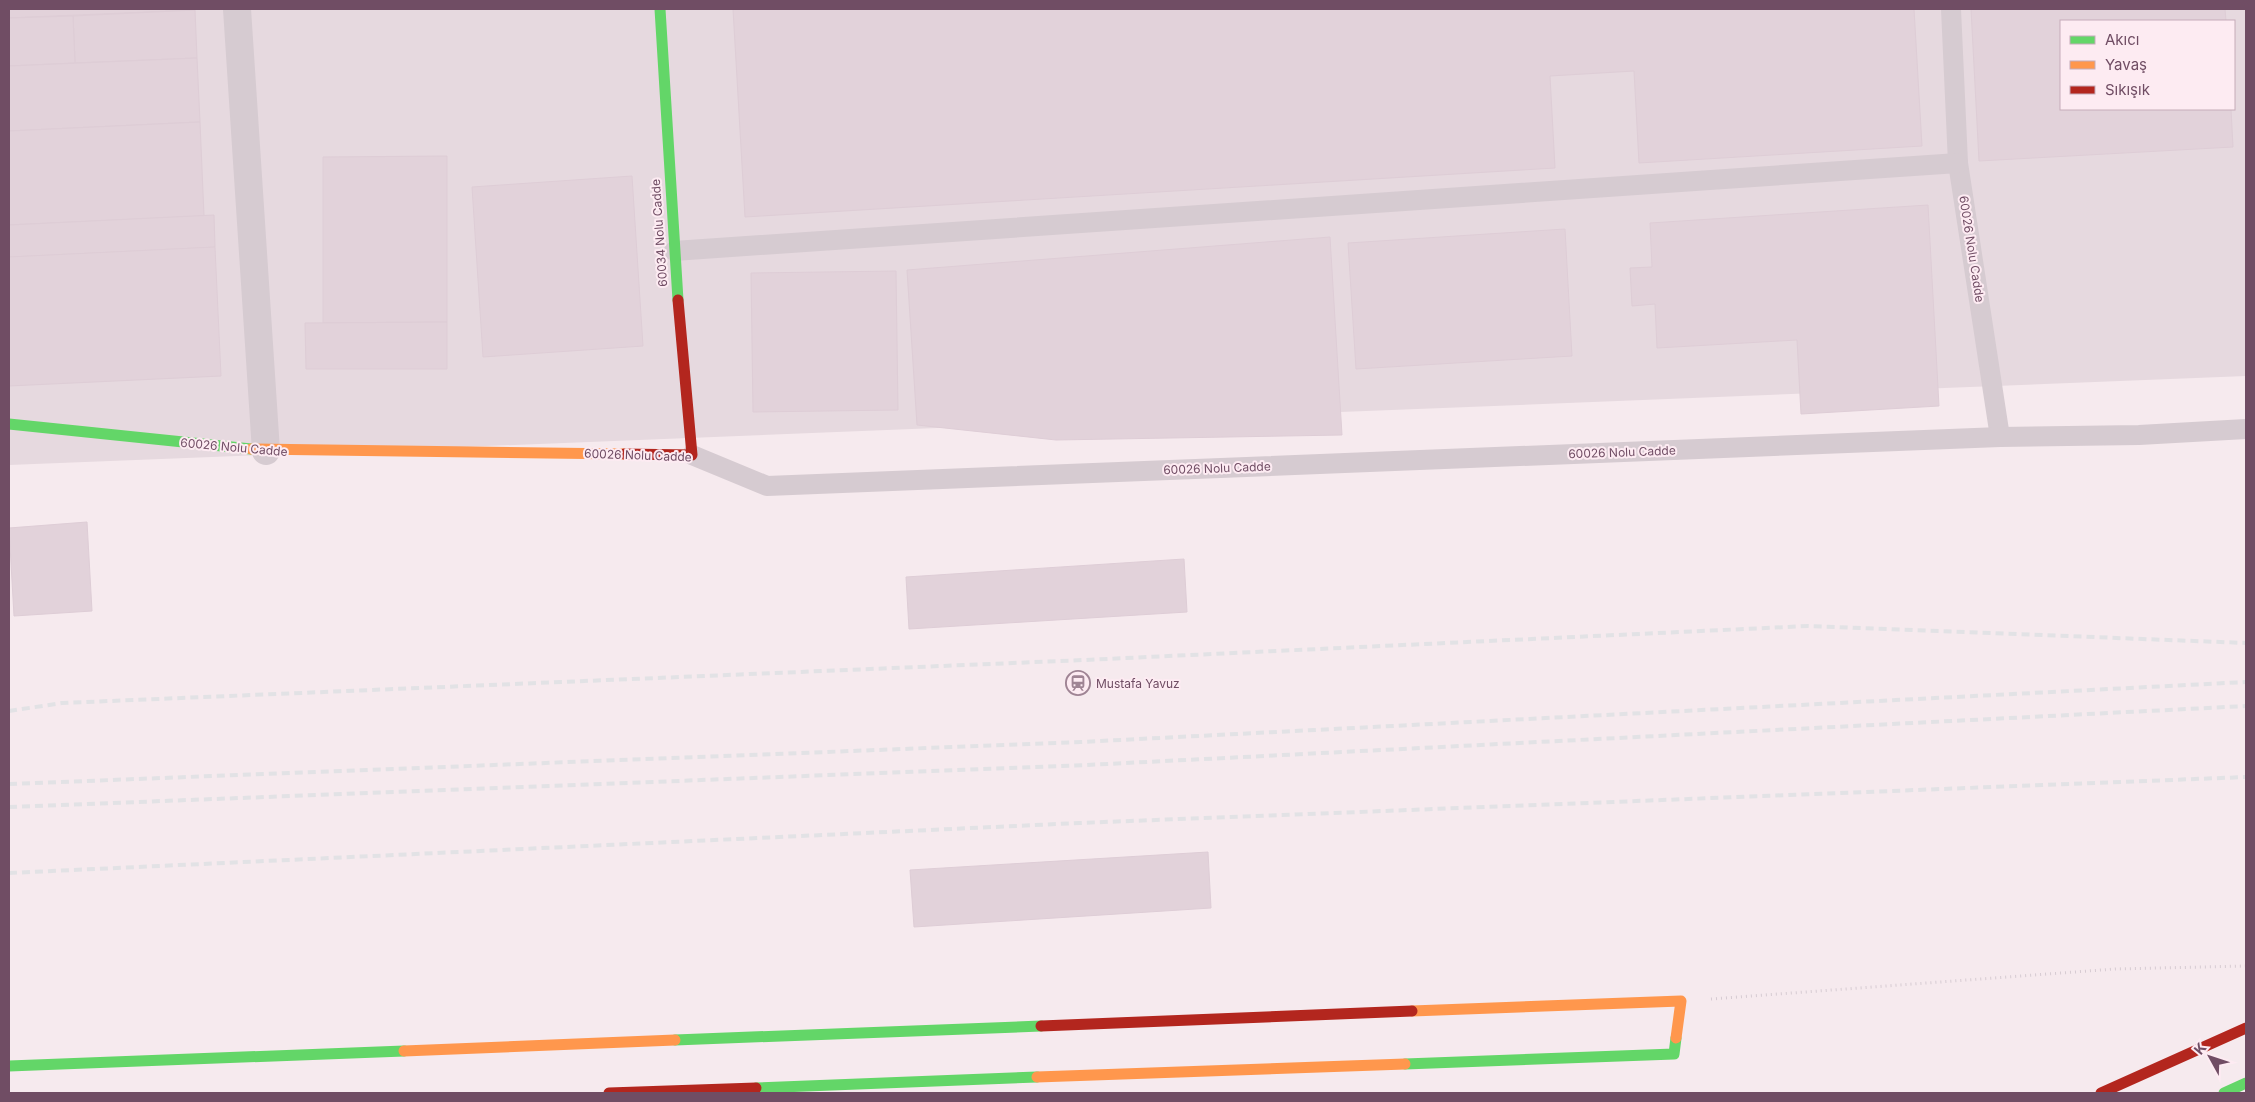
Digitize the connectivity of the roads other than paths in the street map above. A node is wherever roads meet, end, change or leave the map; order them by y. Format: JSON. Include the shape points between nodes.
{"nodes":[{"id":1,"x":237,"y":9,"type":"edge"},
{"id":2,"x":660,"y":9,"type":"edge"},
{"id":3,"x":1951,"y":9,"type":"edge"},
{"id":4,"x":1958,"y":163,"type":"junction"},
{"id":5,"x":674,"y":251,"type":"junction"},
{"id":6,"x":9,"y":424,"type":"edge"},
{"id":7,"x":2246,"y":429,"type":"edge"},
{"id":8,"x":2000,"y":437,"type":"junction"},
{"id":9,"x":266,"y":452,"type":"junction"},
{"id":10,"x":692,"y":454,"type":"junction"},
{"id":11,"x":2246,"y":1028,"type":"edge"},
{"id":12,"x":9,"y":1066,"type":"edge"},
{"id":13,"x":2246,"y":1083,"type":"edge"},
{"id":14,"x":609,"y":1093,"type":"edge"},
{"id":15,"x":2101,"y":1093,"type":"edge"},
{"id":16,"x":2224,"y":1093,"type":"edge"}],
"edges":[{"from":1,"to":9,"type":"street"},
{"from":2,"to":5,"type":"street","name":"60034 Nolu Cadde"},
{"from":3,"to":4,"type":"lane","name":"60026 Nolu Cadde"},
{"from":4,"to":5,"type":"lane"},
{"from":4,"to":8,"type":"lane","name":"60026 Nolu Cadde"},
{"from":5,"to":10,"type":"street","name":"60034 Nolu Cadde"},
{"from":6,"to":9,"type":"street","name":"60026 Nolu Cadde"},
{"from":7,"to":8,"type":"lane","via":[[2139,435]]},
{"from":8,"to":10,"type":"lane","name":"60026 Nolu Cadde","via":[[767,486]]},
{"from":9,"to":10,"type":"street","name":"60026 Nolu Cadde"},
{"from":11,"to":15,"type":"street"},
{"from":12,"to":14,"type":"street","via":[[1681,1001],[1674,1054]]},
{"from":13,"to":16,"type":"street"}]}
